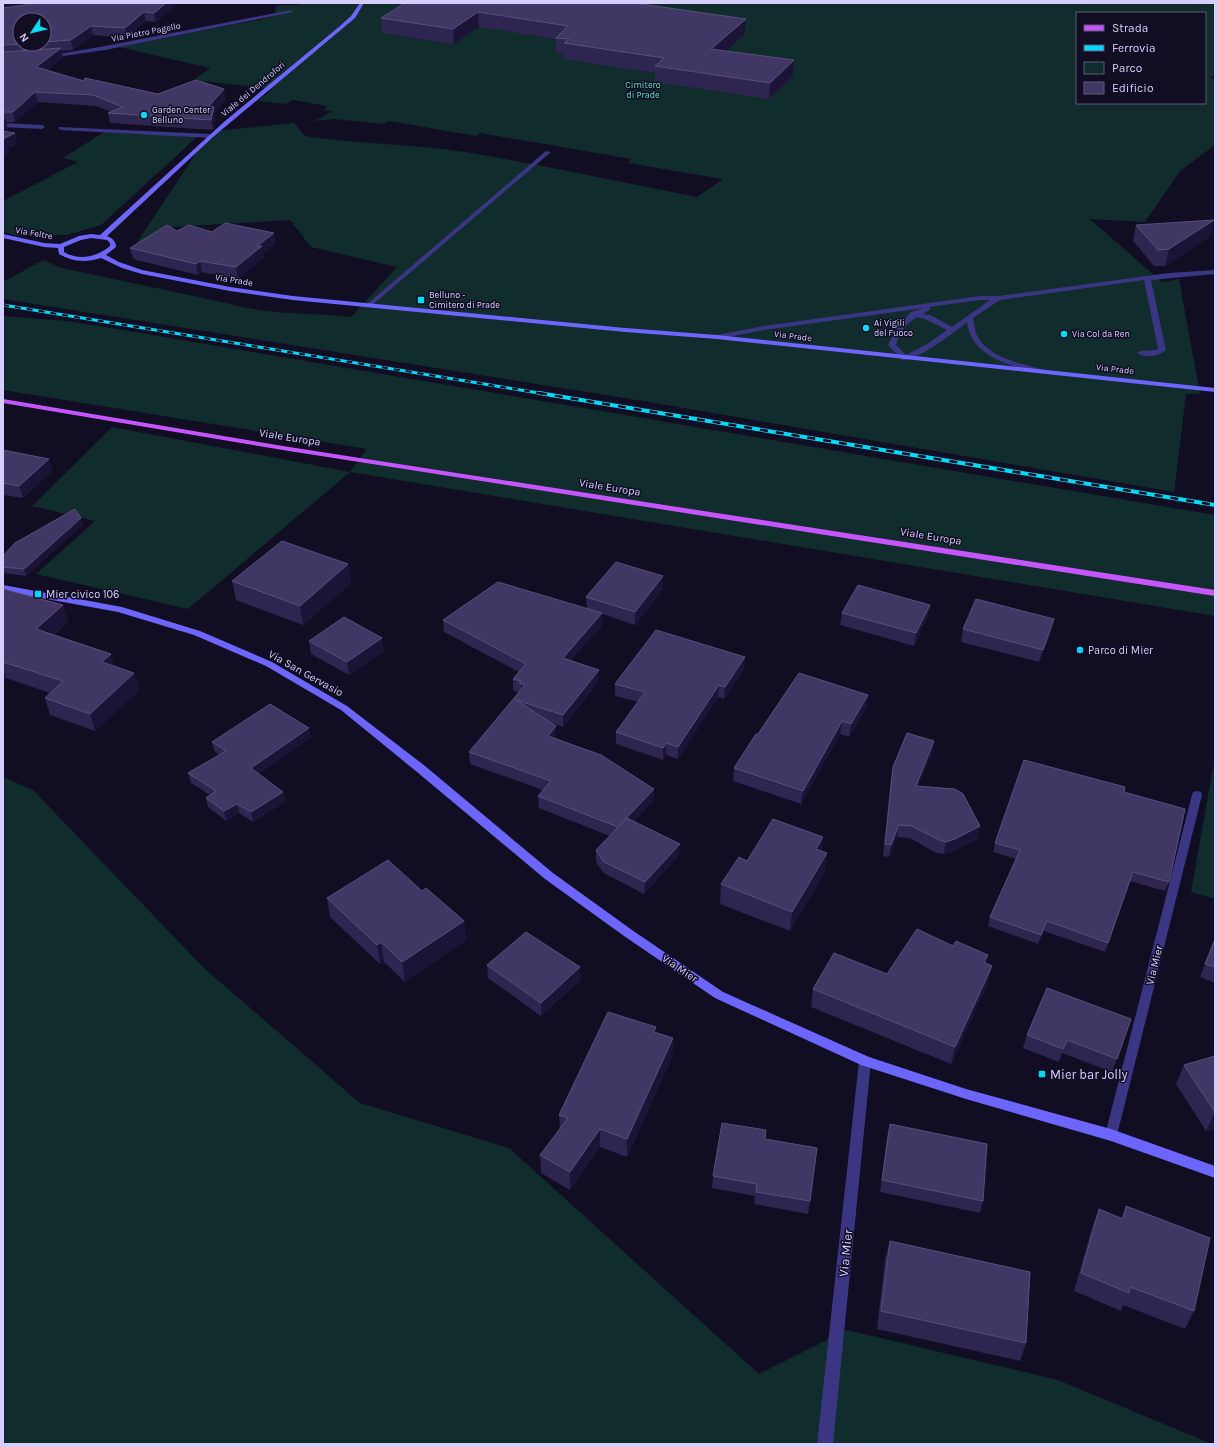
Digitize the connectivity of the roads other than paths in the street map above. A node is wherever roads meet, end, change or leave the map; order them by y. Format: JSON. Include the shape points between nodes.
{"nodes":[{"id":1,"x":362,"y":3,"type":"edge"},
{"id":2,"x":291,"y":11,"type":"dead end"},
{"id":3,"x":44,"y":56,"type":"edge"},
{"id":4,"x":3,"y":125,"type":"edge"},
{"id":5,"x":42,"y":127,"type":"dead end"},
{"id":6,"x":61,"y":128,"type":"dead end"},
{"id":7,"x":211,"y":136,"type":"junction"},
{"id":8,"x":548,"y":152,"type":"dead end"},
{"id":9,"x":3,"y":236,"type":"edge"},
{"id":10,"x":102,"y":237,"type":"junction"},
{"id":11,"x":61,"y":246,"type":"junction"},
{"id":12,"x":101,"y":255,"type":"junction"},
{"id":13,"x":1215,"y":272,"type":"edge"},
{"id":14,"x":1147,"y":278,"type":"junction"},
{"id":15,"x":999,"y":298,"type":"junction"},
{"id":16,"x":936,"y":305,"type":"junction"},
{"id":17,"x":368,"y":306,"type":"junction"},
{"id":18,"x":890,"y":310,"type":"junction"},
{"id":19,"x":915,"y":314,"type":"junction"},
{"id":20,"x":970,"y":318,"type":"junction"},
{"id":21,"x":953,"y":330,"type":"junction"},
{"id":22,"x":717,"y":337,"type":"junction"},
{"id":23,"x":1141,"y":353,"type":"dead end"},
{"id":24,"x":904,"y":358,"type":"junction"},
{"id":25,"x":1043,"y":372,"type":"junction"},
{"id":26,"x":1215,"y":390,"type":"edge"},
{"id":27,"x":3,"y":401,"type":"edge"},
{"id":28,"x":3,"y":588,"type":"edge"},
{"id":29,"x":1215,"y":592,"type":"edge"},
{"id":30,"x":1197,"y":795,"type":"dead end"},
{"id":31,"x":549,"y":876,"type":"joint"},
{"id":32,"x":865,"y":1061,"type":"junction"},
{"id":33,"x":1111,"y":1135,"type":"junction"},
{"id":34,"x":1215,"y":1172,"type":"edge"},
{"id":35,"x":825,"y":1444,"type":"edge"}],
"edges":[{"from":1,"to":7,"type":"main road","name":"Viale dei Dendrofori","via":[[353,17],[342,27]]},
{"from":2,"to":3,"type":"street","name":"Via Pietro Pagello","via":[[94,50]]},
{"from":4,"to":5,"type":"street"},
{"from":6,"to":7,"type":"street"},
{"from":7,"to":10,"type":"main road","name":"Viale dei Dendrofori"},
{"from":8,"to":17,"type":"street"},
{"from":9,"to":11,"type":"main road","name":"Via Feltre"},
{"from":10,"to":11,"type":"main road","via":[[79,238]]},
{"from":10,"to":12,"type":"main road","via":[[109,239],[113,247]]},
{"from":11,"to":12,"type":"main road","via":[[61,253],[70,258],[85,259]]},
{"from":12,"to":17,"type":"main road","name":"Via Prade","via":[[110,262],[126,268],[189,282],[238,291]]},
{"from":13,"to":14,"type":"street"},
{"from":14,"to":15,"type":"street"},
{"from":14,"to":23,"type":"street","via":[[1162,350],[1152,354]]},
{"from":15,"to":16,"type":"street","via":[[980,298]]},
{"from":15,"to":20,"type":"street"},
{"from":16,"to":18,"type":"street"},
{"from":16,"to":19,"type":"street"},
{"from":17,"to":22,"type":"main road","name":"Via Prade"},
{"from":18,"to":19,"type":"street"},
{"from":18,"to":22,"type":"street"},
{"from":19,"to":21,"type":"street"},
{"from":19,"to":24,"type":"street","via":[[898,329],[893,340],[895,350]]},
{"from":20,"to":21,"type":"street"},
{"from":20,"to":25,"type":"street","via":[[973,333],[984,348],[1015,364]]},
{"from":21,"to":24,"type":"street","via":[[935,343]]},
{"from":22,"to":24,"type":"main road","name":"Via Prade"},
{"from":24,"to":25,"type":"main road","name":"Via Prade"},
{"from":25,"to":26,"type":"main road","name":"Via Prade"},
{"from":27,"to":29,"type":"main road","name":"Viale Europa","via":[[289,449]]},
{"from":28,"to":31,"type":"main road","name":"Via San Gervasio","via":[[119,609],[197,633],[269,664],[344,708]]},
{"from":30,"to":33,"type":"street","name":"Via Mier"},
{"from":31,"to":32,"type":"main road","name":"Via Mier","via":[[719,995]]},
{"from":32,"to":33,"type":"main road","name":"Via Mier","via":[[966,1094]]},
{"from":32,"to":35,"type":"street","name":"Via Mier"},
{"from":33,"to":34,"type":"main road","name":"Via Mier"}]}
